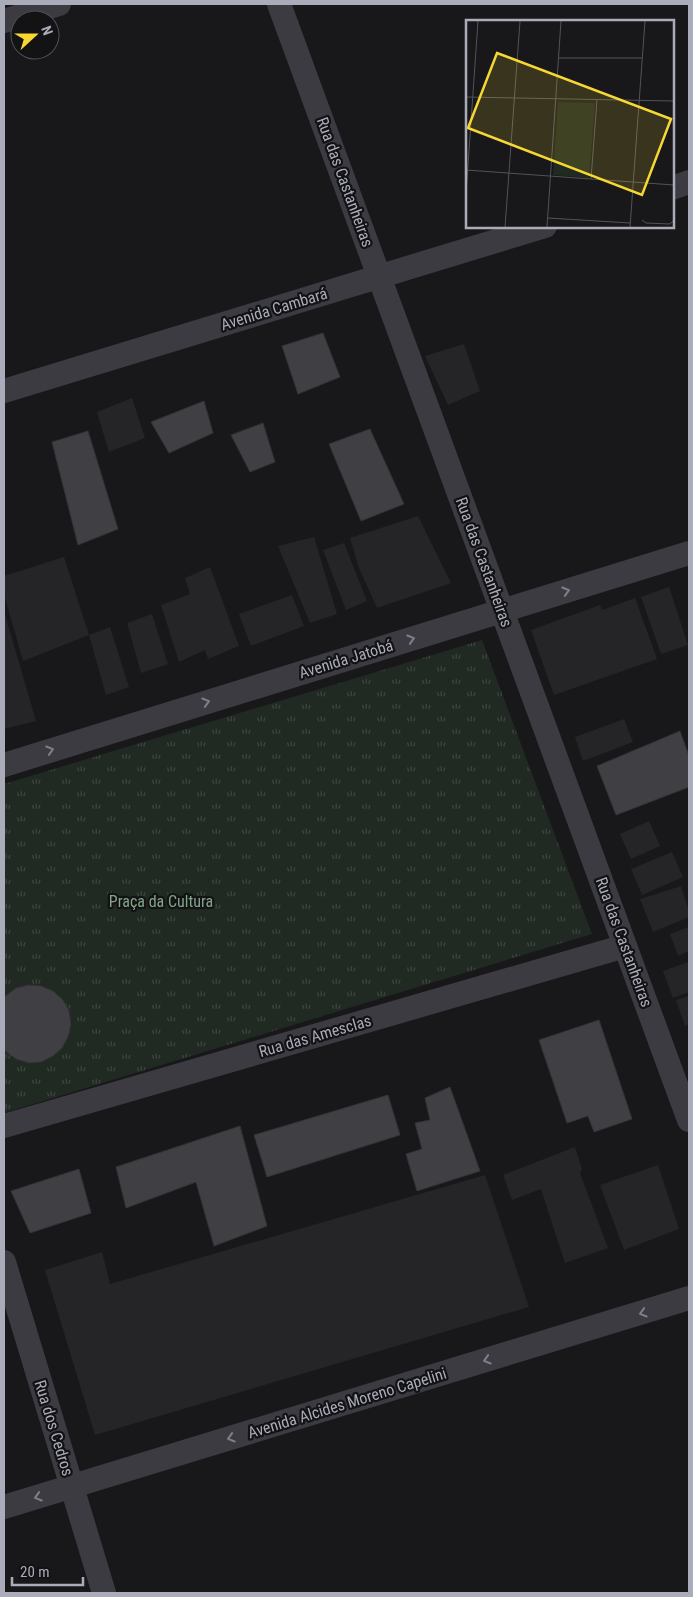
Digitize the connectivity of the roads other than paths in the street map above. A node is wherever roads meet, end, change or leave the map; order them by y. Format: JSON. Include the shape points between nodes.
{"nodes":[{"id":1,"x":59,"y":4,"type":"edge"},
{"id":2,"x":279,"y":4,"type":"edge"},
{"id":3,"x":4,"y":21,"type":"edge"},
{"id":4,"x":689,"y":182,"type":"edge"},
{"id":5,"x":673,"y":188,"type":"edge"},
{"id":6,"x":538,"y":228,"type":"edge"},
{"id":7,"x":379,"y":277,"type":"junction"},
{"id":8,"x":4,"y":391,"type":"edge"},
{"id":9,"x":689,"y":553,"type":"edge"},
{"id":10,"x":502,"y":611,"type":"junction"},
{"id":11,"x":4,"y":765,"type":"edge"},
{"id":12,"x":625,"y":946,"type":"junction"},
{"id":13,"x":689,"y":1120,"type":"edge"},
{"id":14,"x":4,"y":1126,"type":"edge"},
{"id":15,"x":4,"y":1262,"type":"edge"},
{"id":16,"x":689,"y":1298,"type":"edge"},
{"id":17,"x":71,"y":1486,"type":"junction"},
{"id":18,"x":4,"y":1507,"type":"edge"},
{"id":19,"x":104,"y":1593,"type":"edge"}],
"edges":[{"from":1,"to":3,"type":"street"},
{"from":2,"to":7,"type":"street","name":"Rua das Castanheiras"},
{"from":4,"to":5,"type":"street"},
{"from":6,"to":7,"type":"street","name":"Avenida Cambará"},
{"from":7,"to":8,"type":"street","name":"Avenida Cambará"},
{"from":7,"to":10,"type":"street","name":"Rua das Castanheiras"},
{"from":10,"to":9,"type":"street","name":"Avenida Jatobá","one_way":true},
{"from":11,"to":10,"type":"street","name":"Avenida Jatobá","one_way":true},
{"from":10,"to":12,"type":"street","name":"Rua das Castanheiras"},
{"from":12,"to":13,"type":"street","name":"Rua das Castanheiras"},
{"from":12,"to":14,"type":"street","name":"Rua das Amesclas"},
{"from":15,"to":17,"type":"street","name":"Rua dos Cedros"},
{"from":16,"to":17,"type":"street","name":"Avenida Alcides Moreno Capelini","one_way":true},
{"from":17,"to":18,"type":"street","name":"Avenida Alcides Moreno Capelini","one_way":true},
{"from":17,"to":19,"type":"street","name":"Rua dos Cedros"}]}
